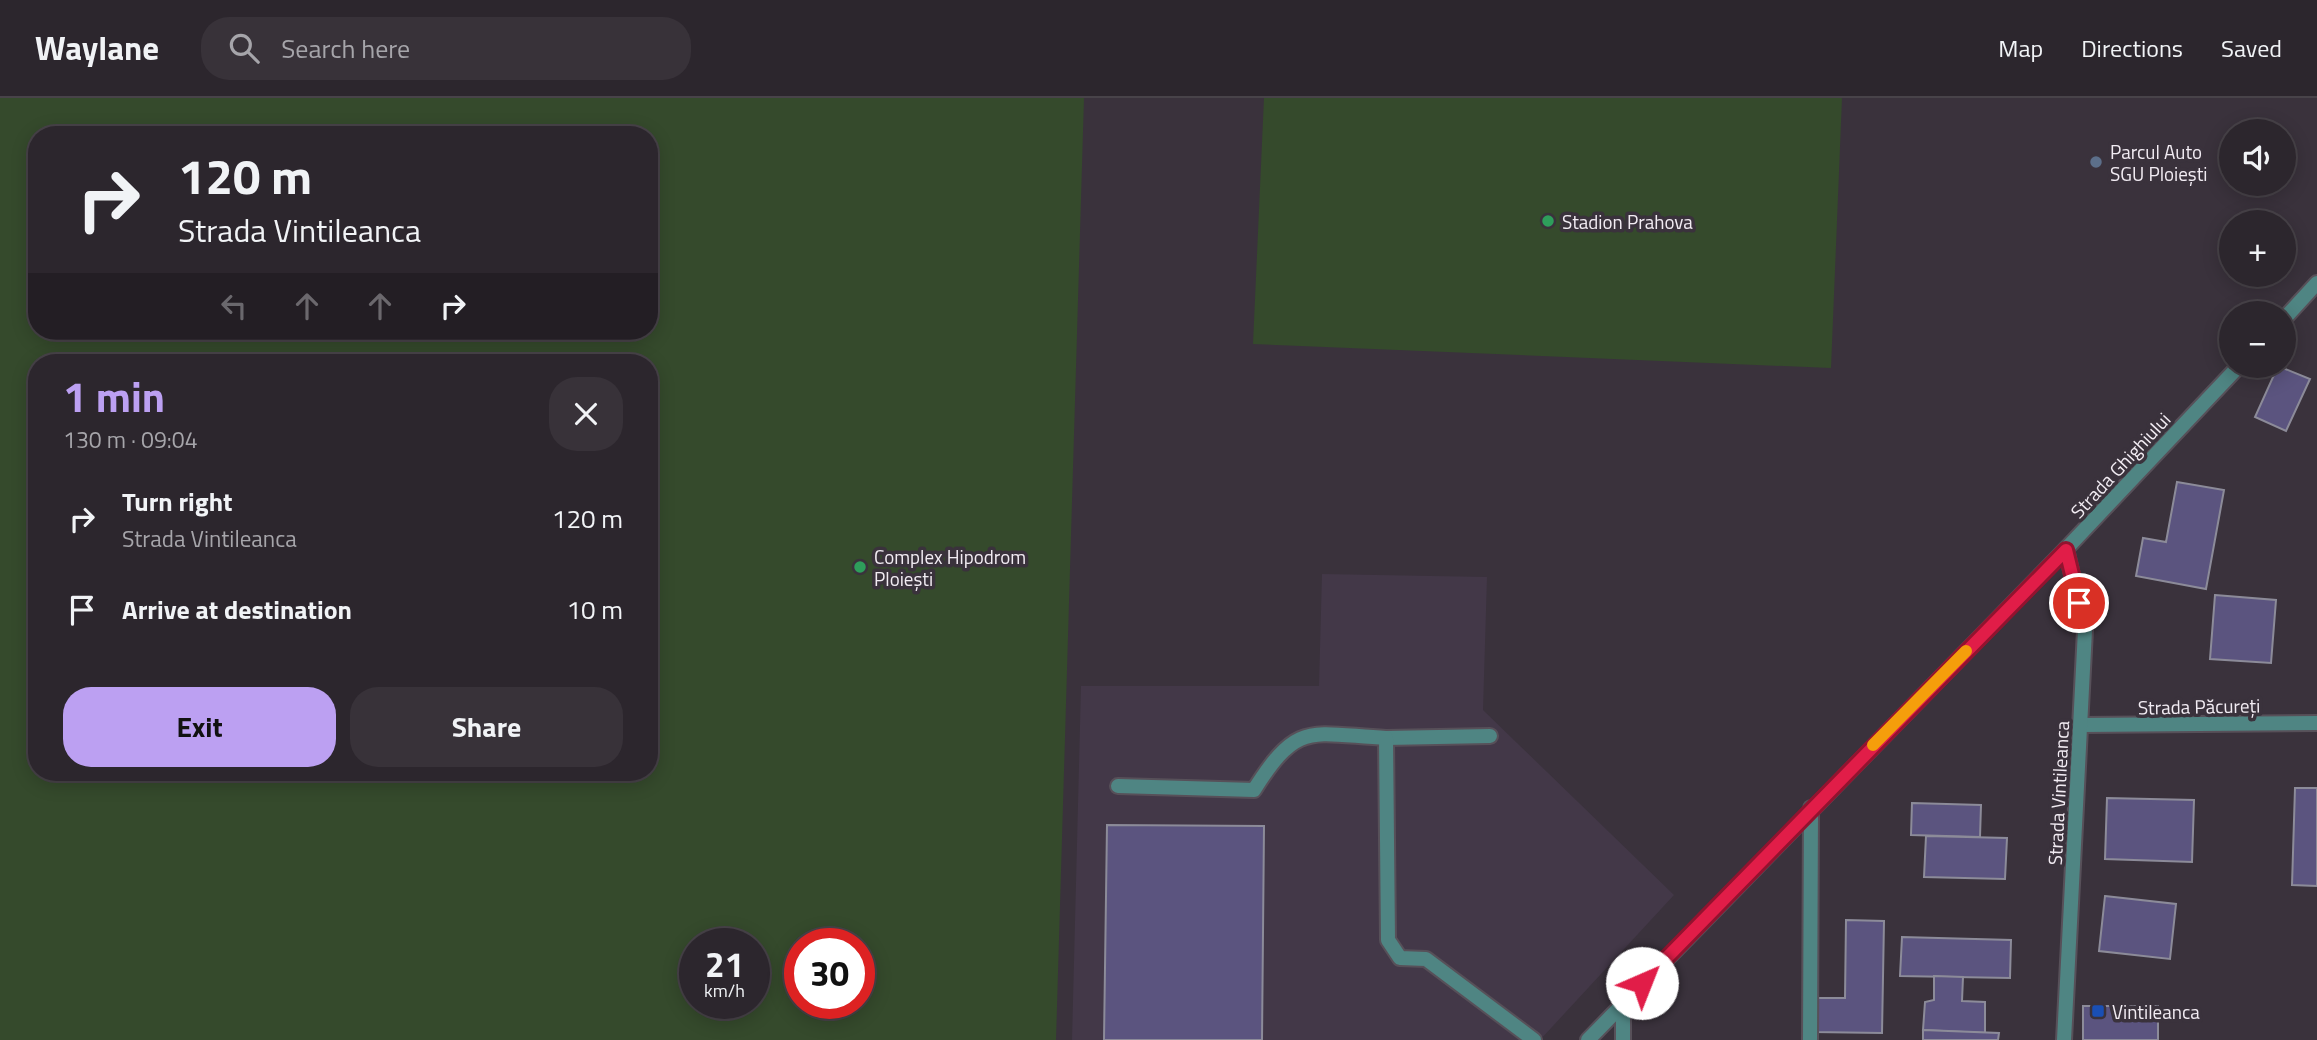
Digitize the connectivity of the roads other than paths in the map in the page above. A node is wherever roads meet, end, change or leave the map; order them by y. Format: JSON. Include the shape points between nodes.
{"nodes":[{"id":1,"x":2317,"y":283,"type":"edge"},
{"id":2,"x":2296,"y":306,"type":"edge"},
{"id":3,"x":2228,"y":378,"type":"edge"},
{"id":4,"x":2066,"y":550,"type":"junction"},
{"id":5,"x":2317,"y":723,"type":"edge"},
{"id":6,"x":2081,"y":725,"type":"junction"},
{"id":7,"x":1490,"y":736,"type":"dead end"},
{"id":8,"x":1386,"y":738,"type":"junction"},
{"id":9,"x":1118,"y":786,"type":"dead end"},
{"id":10,"x":1811,"y":808,"type":"junction"},
{"id":11,"x":1623,"y":1003,"type":"junction"},
{"id":12,"x":1534,"y":1040,"type":"edge"},
{"id":13,"x":1588,"y":1040,"type":"edge"},
{"id":14,"x":1623,"y":1040,"type":"edge"},
{"id":15,"x":1811,"y":1040,"type":"edge"},
{"id":16,"x":2064,"y":1040,"type":"edge"}],
"edges":[{"from":1,"to":2,"type":"street"},
{"from":3,"to":4,"type":"street","name":"Strada Ghighiului"},
{"from":4,"to":6,"type":"street","name":"Strada Vintileanca","via":[[2085,630]]},
{"from":4,"to":10,"type":"street","name":"Strada Ghighiului"},
{"from":5,"to":6,"type":"street","name":"Strada Păcureți"},
{"from":6,"to":16,"type":"street","name":"Strada Vintileanca"},
{"from":7,"to":8,"type":"street"},
{"from":8,"to":9,"type":"street","via":[[1311,734],[1292,741],[1276,755],[1254,790]]},
{"from":8,"to":12,"type":"street","via":[[1388,940],[1400,958],[1426,959]]},
{"from":10,"to":11,"type":"street","name":"Strada Ghighiului"},
{"from":10,"to":15,"type":"street"},
{"from":11,"to":13,"type":"street","name":"Strada Ghighiului"},
{"from":11,"to":14,"type":"street"}]}
